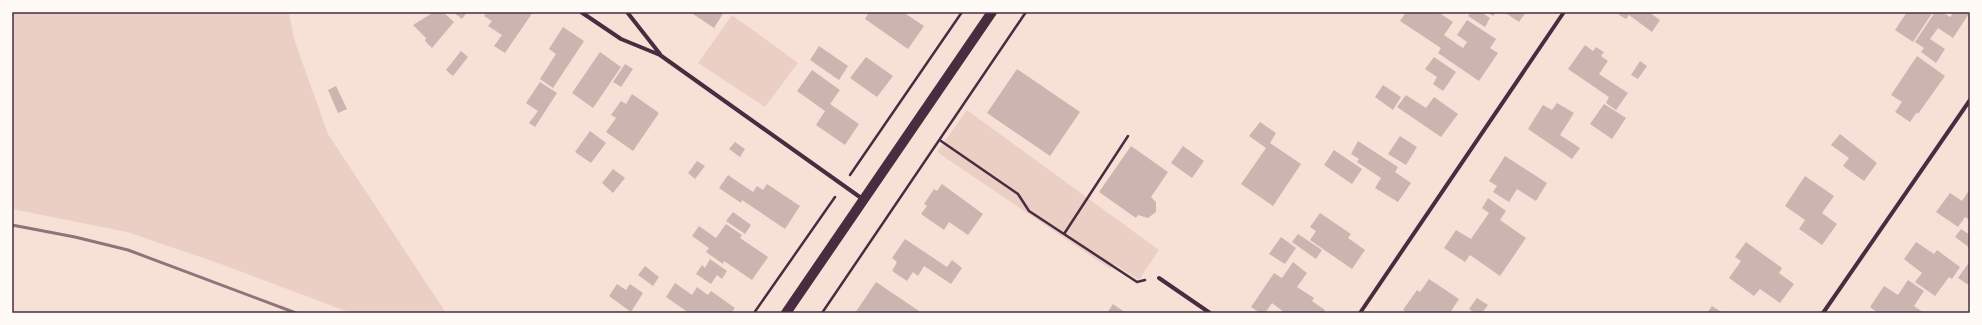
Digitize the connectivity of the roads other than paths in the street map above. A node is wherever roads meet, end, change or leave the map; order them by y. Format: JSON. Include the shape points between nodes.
{"nodes":[{"id":1,"x":581,"y":12,"type":"edge"},
{"id":2,"x":626,"y":12,"type":"edge"},
{"id":3,"x":992,"y":12,"type":"edge"},
{"id":4,"x":1564,"y":12,"type":"edge"},
{"id":5,"x":660,"y":55,"type":"junction"},
{"id":6,"x":1970,"y":100,"type":"edge"},
{"id":7,"x":864,"y":200,"type":"junction"},
{"id":8,"x":1159,"y":278,"type":"road end"},
{"id":9,"x":786,"y":313,"type":"edge"},
{"id":10,"x":1210,"y":313,"type":"edge"},
{"id":11,"x":1360,"y":313,"type":"edge"},
{"id":12,"x":1823,"y":313,"type":"edge"}],
"edges":[{"from":1,"to":5,"type":"street","via":[[621,39]]},
{"from":2,"to":5,"type":"street"},
{"from":3,"to":7,"type":"main road"},
{"from":4,"to":11,"type":"street"},
{"from":5,"to":7,"type":"street"},
{"from":6,"to":12,"type":"street"},
{"from":7,"to":9,"type":"main road"},
{"from":8,"to":10,"type":"street"}]}
